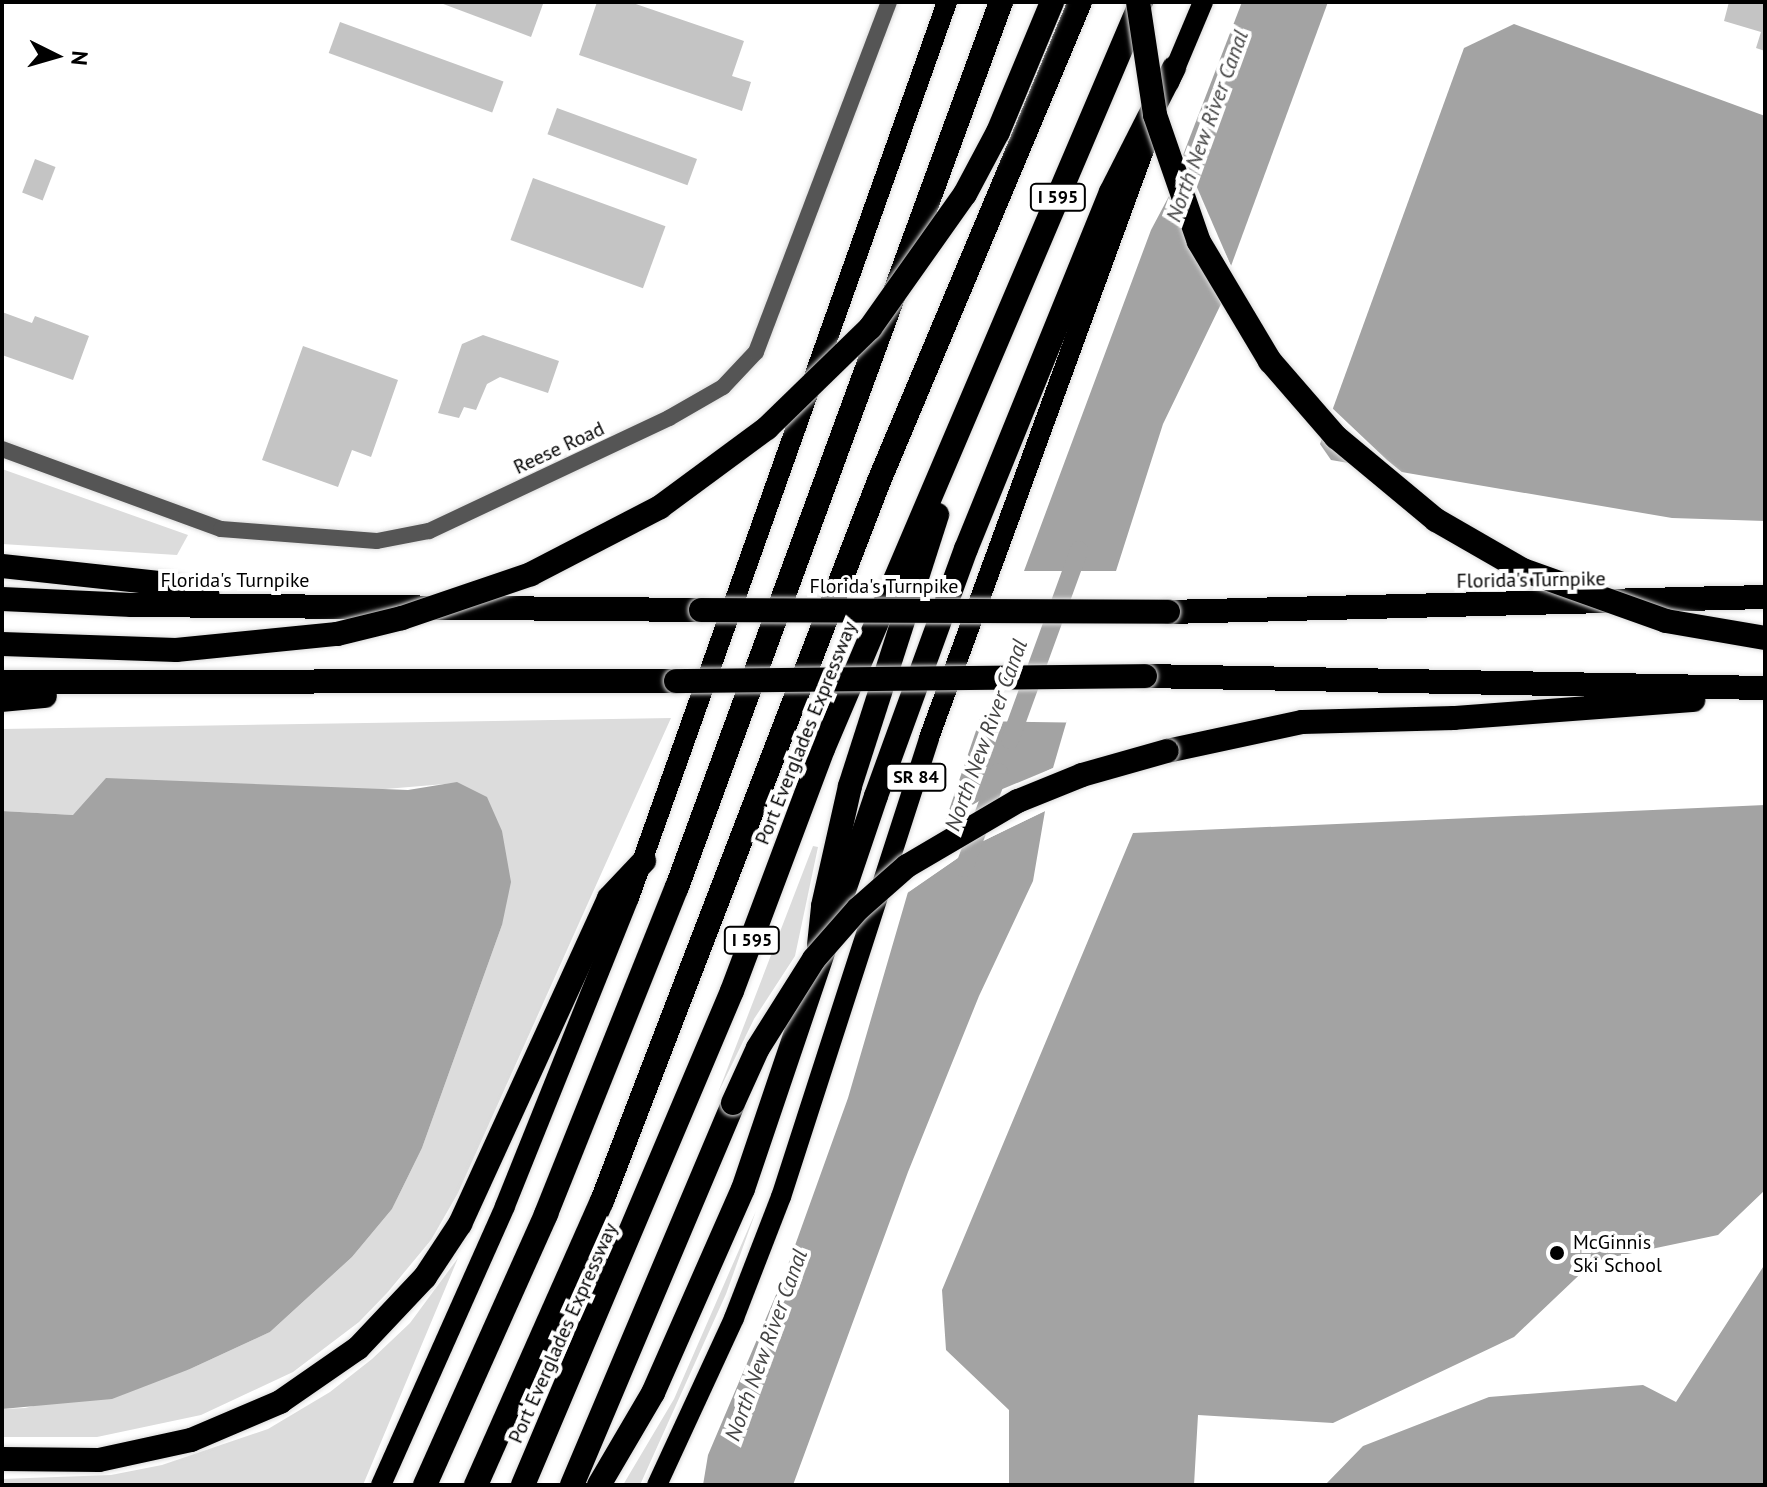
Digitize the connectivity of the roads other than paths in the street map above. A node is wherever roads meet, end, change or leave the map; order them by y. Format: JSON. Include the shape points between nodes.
{"nodes":[{"id":1,"x":889,"y":2,"type":"edge"},
{"id":2,"x":947,"y":2,"type":"edge"},
{"id":3,"x":1001,"y":2,"type":"edge"},
{"id":4,"x":1052,"y":2,"type":"edge"},
{"id":5,"x":1080,"y":2,"type":"edge"},
{"id":6,"x":1140,"y":2,"type":"edge"},
{"id":7,"x":1203,"y":2,"type":"edge"},
{"id":8,"x":1174,"y":68,"type":"junction"},
{"id":9,"x":974,"y":392,"type":"junction"},
{"id":10,"x":2,"y":449,"type":"edge"},
{"id":11,"x":2,"y":566,"type":"edge"},
{"id":12,"x":1765,"y":597,"type":"edge"},
{"id":13,"x":2,"y":599,"type":"edge"},
{"id":14,"x":234,"y":602,"type":"junction"},
{"id":15,"x":1765,"y":638,"type":"edge"},
{"id":16,"x":2,"y":644,"type":"edge"},
{"id":17,"x":2,"y":682,"type":"edge"},
{"id":18,"x":187,"y":684,"type":"junction"},
{"id":19,"x":1765,"y":688,"type":"edge"},
{"id":20,"x":1765,"y":695,"type":"edge"},
{"id":21,"x":2,"y":700,"type":"edge"},
{"id":22,"x":644,"y":861,"type":"junction"},
{"id":23,"x":820,"y":956,"type":"junction"},
{"id":24,"x":2,"y":1459,"type":"edge"},
{"id":25,"x":381,"y":1485,"type":"edge"},
{"id":26,"x":425,"y":1485,"type":"edge"},
{"id":27,"x":476,"y":1485,"type":"edge"},
{"id":28,"x":523,"y":1485,"type":"edge"},
{"id":29,"x":572,"y":1485,"type":"edge"},
{"id":30,"x":599,"y":1485,"type":"edge"},
{"id":31,"x":657,"y":1485,"type":"edge"}],
"edges":[{"from":1,"to":10,"type":"street","name":"Reese Road","via":[[756,352],[723,387],[669,418],[429,531],[377,541],[221,529]]},
{"from":2,"to":22,"type":"main road"},
{"from":3,"to":26,"type":"highway","via":[[677,887],[546,1214]]},
{"from":4,"to":16,"type":"highway","bridge":true,"via":[[1005,118],[965,194],[870,328],[767,428],[660,507],[531,574],[337,634],[176,650]]},
{"from":5,"to":27,"type":"highway","via":[[879,481],[632,1127]]},
{"from":6,"to":9,"type":"highway","name":"Port Everglades Expressway","number":"I 595"},
{"from":6,"to":15,"type":"highway","bridge":true,"via":[[1155,115],[1199,242],[1270,361],[1336,437],[1436,520],[1523,570],[1666,621]]},
{"from":7,"to":8,"type":"main road","number":"SR 84"},
{"from":8,"to":23,"type":"highway","via":[[1111,192],[1010,435]]},
{"from":8,"to":31,"type":"main road","number":"SR 84","via":[[934,724],[777,1209],[729,1330]]},
{"from":9,"to":23,"type":"highway","via":[[850,786],[819,927]]},
{"from":9,"to":28,"type":"highway","name":"Port Everglades Expressway","number":"I 595","via":[[823,749],[623,1260]]},
{"from":11,"to":14,"type":"highway","via":[[168,584]]},
{"from":12,"to":14,"type":"highway","name":"Florida's Turnpike","bridge":true,"via":[[1168,612]]},
{"from":13,"to":14,"type":"highway","name":"Florida's Turnpike","via":[[132,605]]},
{"from":17,"to":18,"type":"highway"},
{"from":18,"to":19,"type":"highway","bridge":true,"via":[[1145,676]]},
{"from":18,"to":21,"type":"highway"},
{"from":20,"to":29,"type":"highway","bridge":true,"via":[[1454,718],[1302,722],[1082,775],[1018,801],[907,866],[858,909],[814,959],[758,1048]]},
{"from":22,"to":24,"type":"highway","via":[[609,898],[460,1224],[425,1277],[358,1348],[280,1402],[191,1440],[99,1460]]},
{"from":22,"to":25,"type":"main road","via":[[510,1194]]},
{"from":23,"to":30,"type":"highway","via":[[743,1189],[653,1393]]}]}
